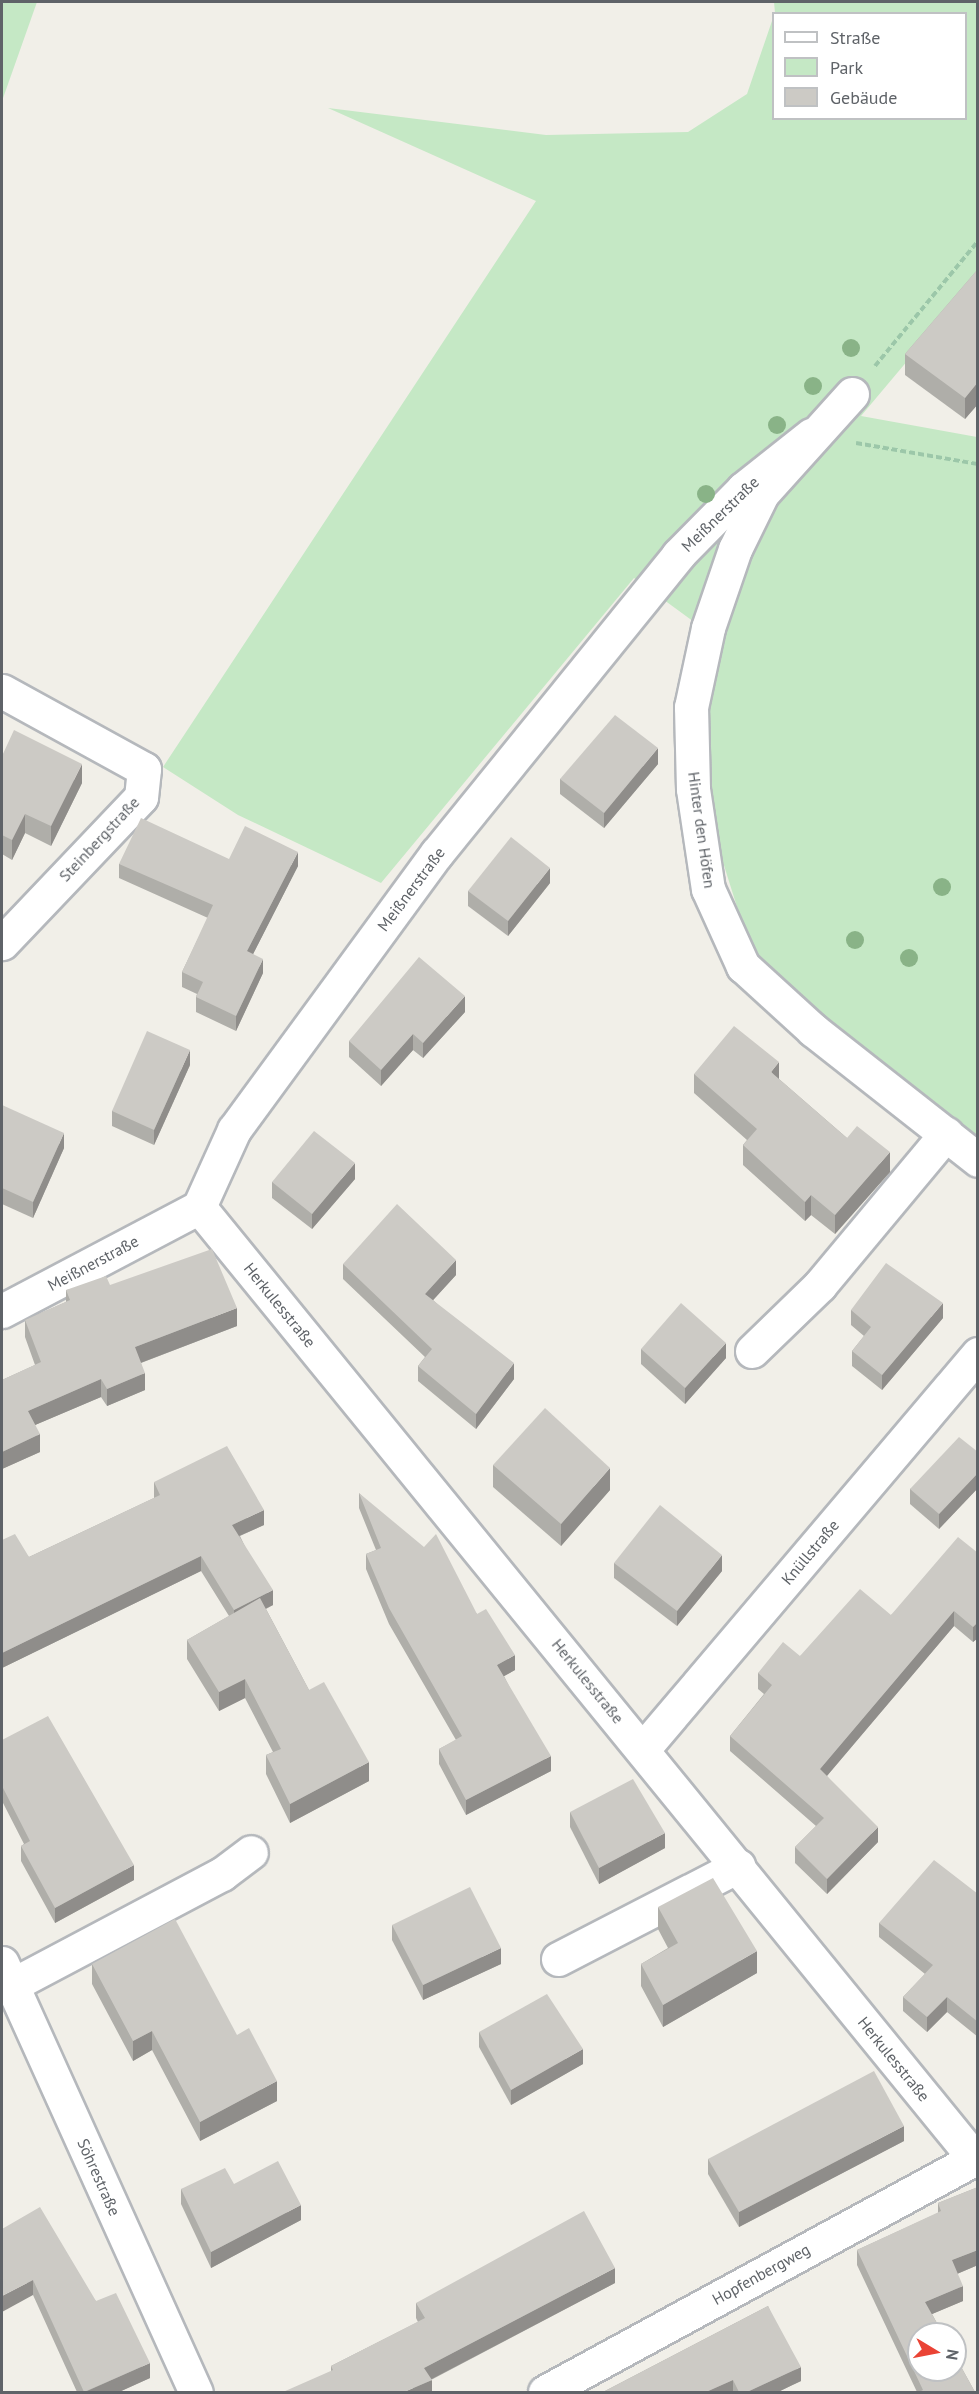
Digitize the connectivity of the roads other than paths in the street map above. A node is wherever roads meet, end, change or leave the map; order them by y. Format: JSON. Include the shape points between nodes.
{"nodes":[{"id":1,"x":852,"y":394,"type":"road end"},
{"id":2,"x":811,"y":435,"type":"junction"},
{"id":3,"x":2,"y":691,"type":"edge"},
{"id":4,"x":2,"y":943,"type":"edge"},
{"id":5,"x":946,"y":1134,"type":"junction"},
{"id":6,"x":978,"y":1160,"type":"edge"},
{"id":7,"x":199,"y":1207,"type":"junction"},
{"id":8,"x":2,"y":1311,"type":"edge"},
{"id":9,"x":752,"y":1351,"type":"dead end"},
{"id":10,"x":978,"y":1354,"type":"edge"},
{"id":11,"x":643,"y":1749,"type":"junction"},
{"id":12,"x":251,"y":1852,"type":"dead end"},
{"id":13,"x":738,"y":1866,"type":"junction"},
{"id":14,"x":558,"y":1959,"type":"dead end"},
{"id":15,"x":7,"y":1974,"type":"edge"},
{"id":16,"x":976,"y":2157,"type":"edge"},
{"id":17,"x":196,"y":2392,"type":"edge"},
{"id":18,"x":545,"y":2392,"type":"edge"}],
"edges":[{"from":1,"to":2,"type":"street","name":"Hinter den Höfen"},
{"from":2,"to":5,"type":"street","name":"Hinter den Höfen","via":[[762,494],[735,549],[708,628],[691,707],[693,789],[708,889],[743,966],[813,1030]]},
{"from":2,"to":7,"type":"street","name":"Meißnerstraße","via":[[743,489],[678,555],[437,853],[234,1130]]},
{"from":3,"to":4,"type":"street","name":"Steinbergstraße","via":[[144,769],[141,797]]},
{"from":5,"to":6,"type":"street","name":"Hinter den Höfen"},
{"from":5,"to":9,"type":"street","via":[[820,1285]]},
{"from":7,"to":8,"type":"street","name":"Meißnerstraße"},
{"from":7,"to":11,"type":"street","name":"Herkulesstraße"},
{"from":10,"to":11,"type":"street","name":"Knüllstraße"},
{"from":11,"to":13,"type":"street","name":"Herkulesstraße"},
{"from":12,"to":15,"type":"street","via":[[222,1874]]},
{"from":13,"to":14,"type":"street"},
{"from":13,"to":16,"type":"street","name":"Herkulesstraße"},
{"from":15,"to":17,"type":"street","name":"Söhrestraße"},
{"from":16,"to":18,"type":"street","name":"Hopfenbergweg"}]}
